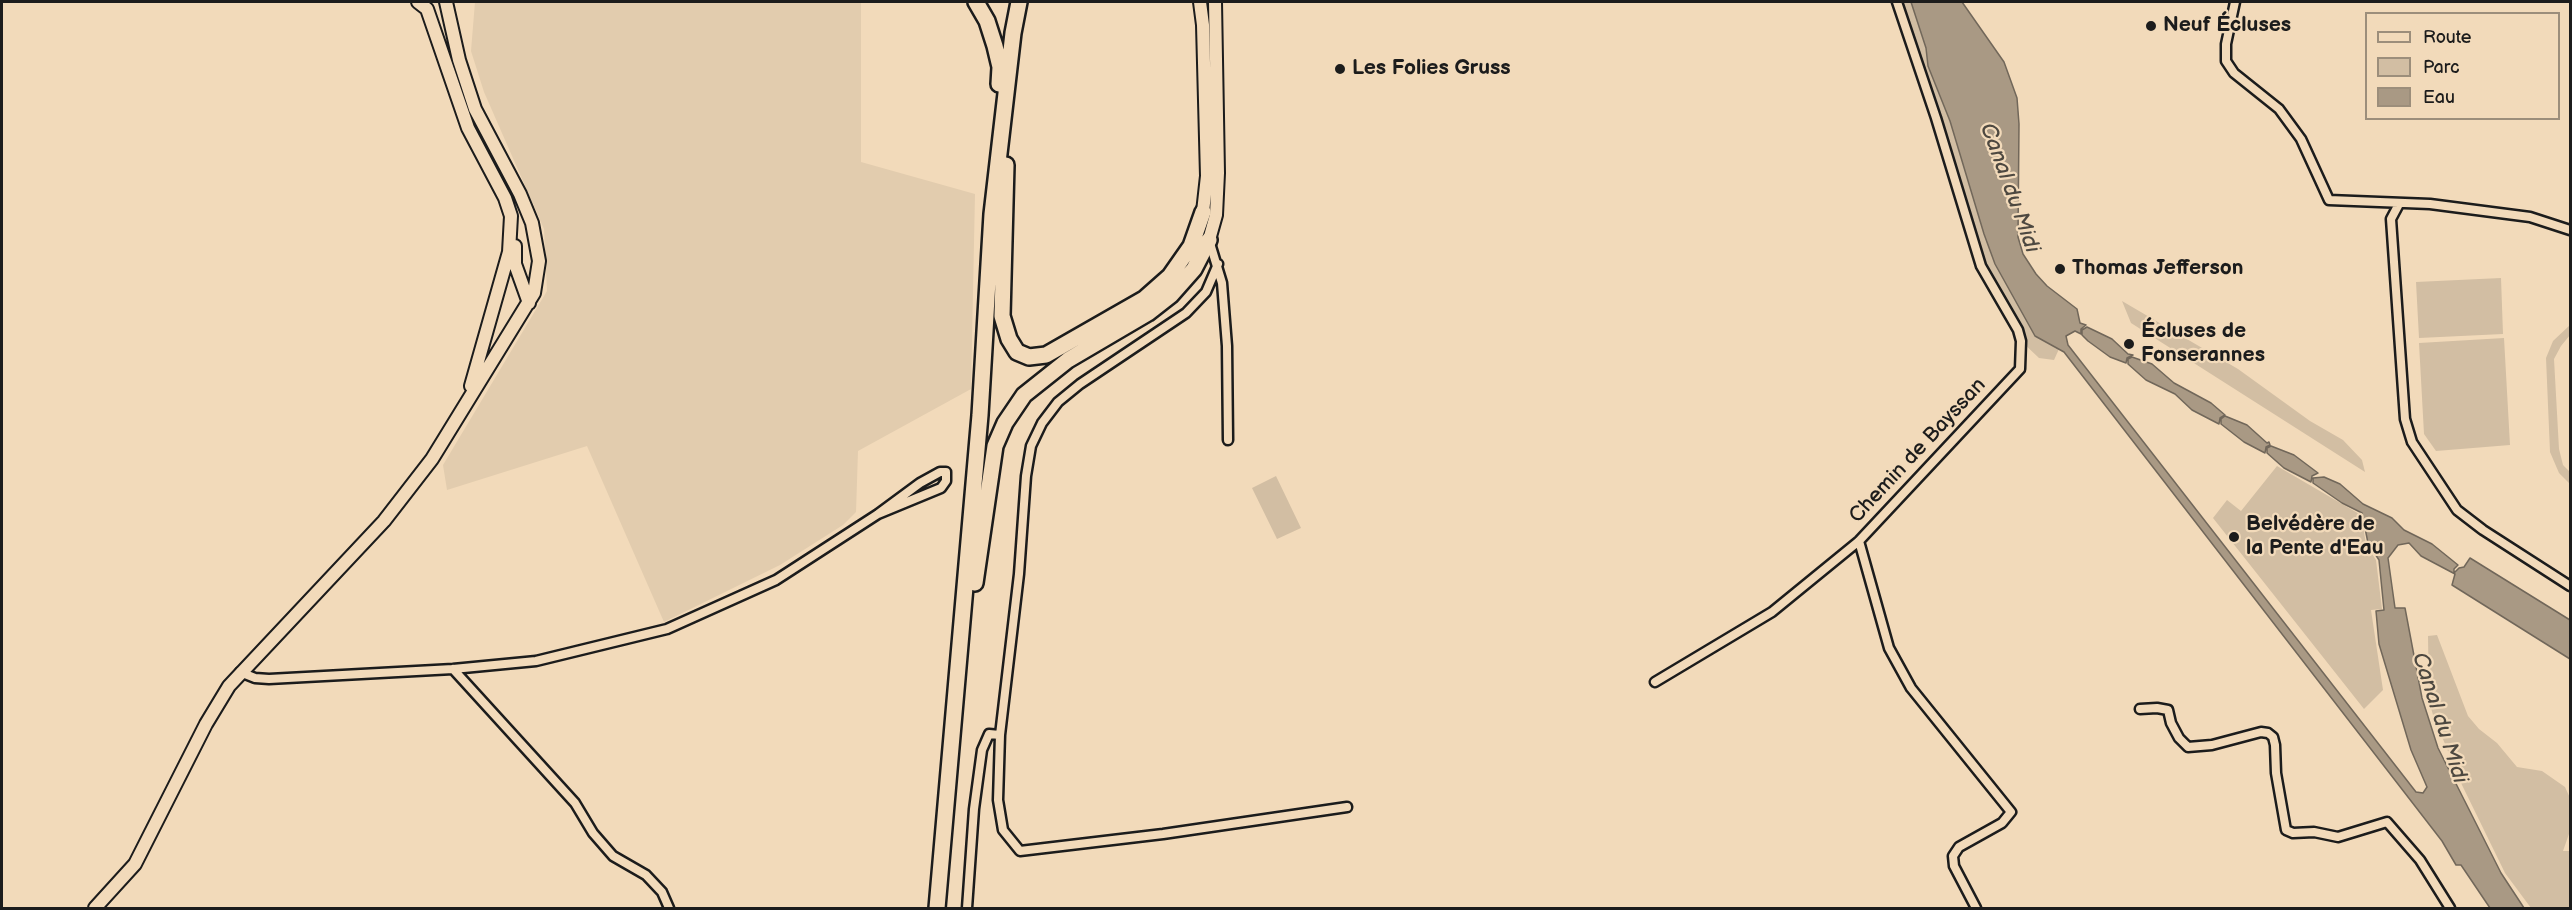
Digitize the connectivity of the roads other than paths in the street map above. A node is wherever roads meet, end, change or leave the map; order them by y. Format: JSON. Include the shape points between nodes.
{"nodes":[{"id":1,"x":418,"y":2,"type":"edge"},
{"id":2,"x":446,"y":2,"type":"edge"},
{"id":3,"x":976,"y":2,"type":"edge"},
{"id":4,"x":1019,"y":2,"type":"edge"},
{"id":5,"x":1027,"y":2,"type":"edge"},
{"id":6,"x":1200,"y":2,"type":"edge"},
{"id":7,"x":1215,"y":2,"type":"edge"},
{"id":8,"x":1897,"y":2,"type":"edge"},
{"id":9,"x":2235,"y":2,"type":"edge"},
{"id":10,"x":1006,"y":158,"type":"junction"},
{"id":11,"x":2399,"y":204,"type":"junction"},
{"id":12,"x":1203,"y":212,"type":"junction"},
{"id":13,"x":992,"y":214,"type":"junction"},
{"id":14,"x":511,"y":216,"type":"junction"},
{"id":15,"x":2571,"y":230,"type":"edge"},
{"id":16,"x":1209,"y":240,"type":"junction"},
{"id":17,"x":1191,"y":246,"type":"junction"},
{"id":18,"x":1218,"y":264,"type":"junction"},
{"id":19,"x":529,"y":303,"type":"junction"},
{"id":20,"x":467,"y":401,"type":"junction"},
{"id":21,"x":1228,"y":440,"type":"dead end"},
{"id":22,"x":878,"y":514,"type":"junction"},
{"id":23,"x":1859,"y":541,"type":"junction"},
{"id":24,"x":2571,"y":586,"type":"edge"},
{"id":25,"x":973,"y":601,"type":"junction"},
{"id":26,"x":453,"y":669,"type":"junction"},
{"id":27,"x":240,"y":672,"type":"junction"},
{"id":28,"x":1655,"y":682,"type":"dead end"},
{"id":29,"x":2140,"y":709,"type":"dead end"},
{"id":30,"x":1000,"y":735,"type":"junction"},
{"id":31,"x":1347,"y":807,"type":"dead end"},
{"id":32,"x":101,"y":907,"type":"edge"},
{"id":33,"x":669,"y":909,"type":"edge"},
{"id":34,"x":937,"y":909,"type":"edge"},
{"id":35,"x":946,"y":909,"type":"edge"},
{"id":36,"x":967,"y":909,"type":"edge"},
{"id":37,"x":1977,"y":909,"type":"edge"},
{"id":38,"x":2450,"y":909,"type":"edge"}],
"edges":[{"from":1,"to":14,"type":"street","via":[[427,9],[468,128]]},
{"from":2,"to":19,"type":"street","via":[[474,109],[532,223],[539,261]]},
{"from":3,"to":13,"type":"highway","via":[[987,21],[1000,67],[992,156]]},
{"from":4,"to":13,"type":"highway"},
{"from":5,"to":10,"type":"highway"},
{"from":6,"to":12,"type":"street","via":[[1207,127]]},
{"from":7,"to":16,"type":"street","via":[[1218,173],[1216,215]]},
{"from":8,"to":23,"type":"street","name":"Chemin de Bayssan","via":[[1981,266],[2018,330],[2020,369]]},
{"from":9,"to":11,"type":"street","via":[[2226,62],[2279,109],[2301,139],[2329,200]]},
{"from":10,"to":17,"type":"highway","via":[[1002,316],[1017,352],[1029,357],[1046,355],[1144,299],[1170,276]]},
{"from":10,"to":25,"type":"highway"},
{"from":11,"to":15,"type":"street","via":[[2430,204],[2530,217]]},
{"from":11,"to":24,"type":"street","via":[[2391,219],[2405,418],[2412,442],[2457,510]]},
{"from":12,"to":16,"type":"street"},
{"from":12,"to":17,"type":"highway"},
{"from":13,"to":34,"type":"highway","via":[[980,415]]},
{"from":14,"to":19,"type":"street","via":[[515,226],[515,264]]},
{"from":14,"to":20,"type":"street","via":[[509,252]]},
{"from":16,"to":17,"type":"street"},
{"from":16,"to":18,"type":"street"},
{"from":16,"to":25,"type":"highway","via":[[1194,269],[1171,295],[1038,382],[1005,423],[995,446]]},
{"from":18,"to":21,"type":"street","via":[[1227,346]]},
{"from":18,"to":30,"type":"street","via":[[1206,292],[1186,313],[1058,402],[1031,446]]},
{"from":19,"to":20,"type":"street"},
{"from":20,"to":27,"type":"street","via":[[432,459],[384,521]]},
{"from":22,"to":22,"type":"street","via":[[941,488],[946,472],[920,483]]},
{"from":22,"to":26,"type":"street","via":[[776,580],[667,629],[536,661]]},
{"from":23,"to":28,"type":"street","via":[[1772,612]]},
{"from":23,"to":37,"type":"street","name":"Chemin de Bayssan","via":[[1889,648],[1911,688],[2011,812],[2002,823],[1959,847],[1953,856],[1954,866]]},
{"from":25,"to":35,"type":"highway"},
{"from":26,"to":27,"type":"street","via":[[270,679]]},
{"from":26,"to":33,"type":"street","via":[[575,802],[592,833],[613,856],[646,875],[662,892]]},
{"from":27,"to":32,"type":"street","via":[[206,724],[135,864]]},
{"from":29,"to":38,"type":"street","via":[[2168,710],[2179,738],[2188,747],[2268,733],[2275,745],[2286,830],[2338,837],[2387,822],[2420,860]]},
{"from":30,"to":31,"type":"street","via":[[998,800],[1003,830],[1020,851]]},
{"from":30,"to":36,"type":"street","via":[[989,735],[982,750]]}]}
